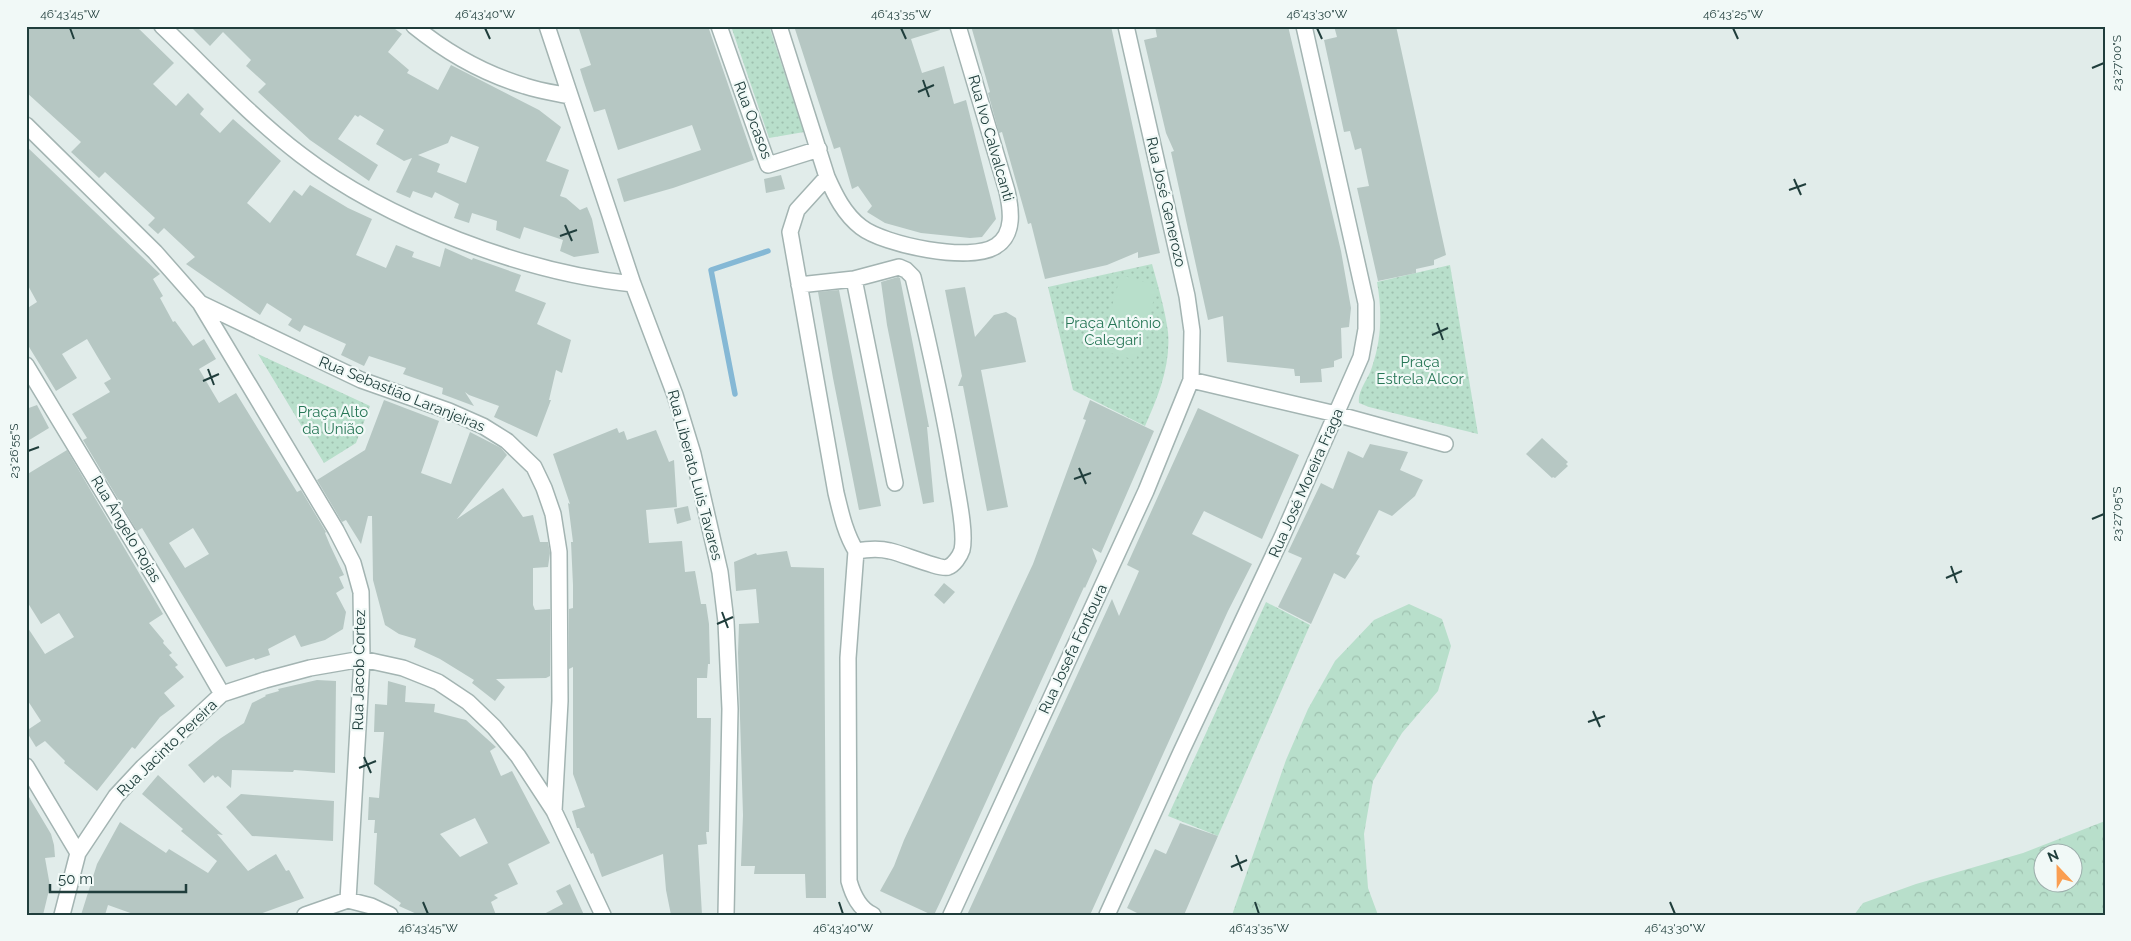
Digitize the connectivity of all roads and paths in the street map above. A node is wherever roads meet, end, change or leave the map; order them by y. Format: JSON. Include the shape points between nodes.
{"nodes":[{"id":1,"x":162,"y":26,"type":"edge"},
{"id":2,"x":414,"y":26,"type":"edge"},
{"id":3,"x":547,"y":26,"type":"edge"},
{"id":4,"x":719,"y":26,"type":"edge"},
{"id":5,"x":779,"y":26,"type":"edge"},
{"id":6,"x":958,"y":26,"type":"edge"},
{"id":7,"x":1126,"y":26,"type":"edge"},
{"id":8,"x":1304,"y":26,"type":"edge"},
{"id":9,"x":570,"y":96,"type":"junction"},
{"id":10,"x":26,"y":126,"type":"edge"},
{"id":11,"x":819,"y":149,"type":"junction"},
{"id":12,"x":827,"y":177,"type":"junction"},
{"id":13,"x":854,"y":279,"type":"junction"},
{"id":14,"x":633,"y":284,"type":"junction"},
{"id":15,"x":799,"y":285,"type":"junction"},
{"id":16,"x":200,"y":303,"type":"junction"},
{"id":17,"x":26,"y":366,"type":"edge"},
{"id":18,"x":1191,"y":380,"type":"junction"},
{"id":19,"x":1336,"y":414,"type":"junction"},
{"id":20,"x":1445,"y":444,"type":"dead end"},
{"id":21,"x":896,"y":483,"type":"dead end"},
{"id":22,"x":856,"y":551,"type":"junction"},
{"id":23,"x":362,"y":660,"type":"junction"},
{"id":24,"x":222,"y":694,"type":"junction"},
{"id":25,"x":26,"y":766,"type":"edge"},
{"id":26,"x":554,"y":811,"type":"junction"},
{"id":27,"x":78,"y":853,"type":"junction"},
{"id":28,"x":348,"y":900,"type":"junction"},
{"id":29,"x":868,"y":913,"type":"edge"},
{"id":30,"x":62,"y":915,"type":"edge"},
{"id":31,"x":305,"y":915,"type":"edge"},
{"id":32,"x":390,"y":915,"type":"edge"},
{"id":33,"x":603,"y":915,"type":"edge"},
{"id":34,"x":726,"y":915,"type":"edge"},
{"id":35,"x":950,"y":915,"type":"edge"},
{"id":36,"x":1107,"y":915,"type":"edge"}],
"edges":[{"from":1,"to":14,"type":"street","via":[[270,130],[301,155],[379,206],[495,252],[600,280]]},
{"from":2,"to":9,"type":"street","via":[[433,41],[495,74],[525,86]]},
{"from":3,"to":9,"type":"street","name":"Rua Liberato Luis Tavares"},
{"from":4,"to":11,"type":"street","name":"Rua Ocasos","via":[[768,165]]},
{"from":5,"to":11,"type":"street","name":"Rua Ivo Calvalcanti"},
{"from":6,"to":12,"type":"street","name":"Rua Ivo Calvalcanti","via":[[1012,212],[1010,225],[997,246],[975,253],[944,252],[916,248],[876,235],[861,227],[847,213]]},
{"from":7,"to":18,"type":"street","name":"Rua José Generozo","via":[[1187,296],[1192,331]]},
{"from":8,"to":19,"type":"street","name":"Rua José Moreira Fraga","via":[[1366,303],[1361,356]]},
{"from":9,"to":14,"type":"street","name":"Rua Liberato Luis Tavares"},
{"from":10,"to":16,"type":"street","name":"Rua Sebastião Laranjeiras","via":[[155,252]]},
{"from":11,"to":12,"type":"street","name":"Rua Ivo Calvalcanti"},
{"from":12,"to":15,"type":"street","via":[[797,210],[792,222],[790,232]]},
{"from":13,"to":15,"type":"street"},
{"from":13,"to":21,"type":"street"},
{"from":13,"to":22,"type":"street","via":[[899,267],[913,277],[938,380],[962,537],[962,551],[955,563],[947,568],[889,550]]},
{"from":14,"to":34,"type":"street","name":"Rua Liberato Luis Tavares","via":[[675,395],[693,454],[720,572],[730,709]]},
{"from":15,"to":22,"type":"street","via":[[836,493],[842,519]]},
{"from":16,"to":23,"type":"street","name":"Rua Jacob Cortez","via":[[353,563],[361,592]]},
{"from":16,"to":26,"type":"street","name":"Rua Sebastião Laranjeiras","via":[[361,380],[483,426],[507,442],[534,467],[553,514],[559,552],[560,701]]},
{"from":17,"to":24,"type":"street","name":"Rua Ângelo Rojas"},
{"from":18,"to":19,"type":"street"},
{"from":18,"to":35,"type":"street","name":"Rua Josefa Fontoura","via":[[1146,491]]},
{"from":19,"to":20,"type":"street"},
{"from":19,"to":36,"type":"street","name":"Rua José Moreira Fraga"},
{"from":22,"to":29,"type":"street","via":[[848,658],[849,881],[852,892]]},
{"from":23,"to":24,"type":"street","name":"Rua Jacinto Pereira","via":[[310,668]]},
{"from":23,"to":26,"type":"street","name":"Rua Jacinto Pereira","via":[[403,668],[429,678],[468,702],[518,756]]},
{"from":23,"to":28,"type":"street","name":"Rua Jacob Cortez"},
{"from":24,"to":27,"type":"street","name":"Rua Jacinto Pereira","via":[[116,796]]},
{"from":25,"to":27,"type":"street"},
{"from":26,"to":33,"type":"street","name":"Rua Jacinto Pereira"},
{"from":27,"to":30,"type":"street","name":"Rua Jacinto Pereira"},
{"from":28,"to":31,"type":"street"},
{"from":28,"to":32,"type":"street"}]}
